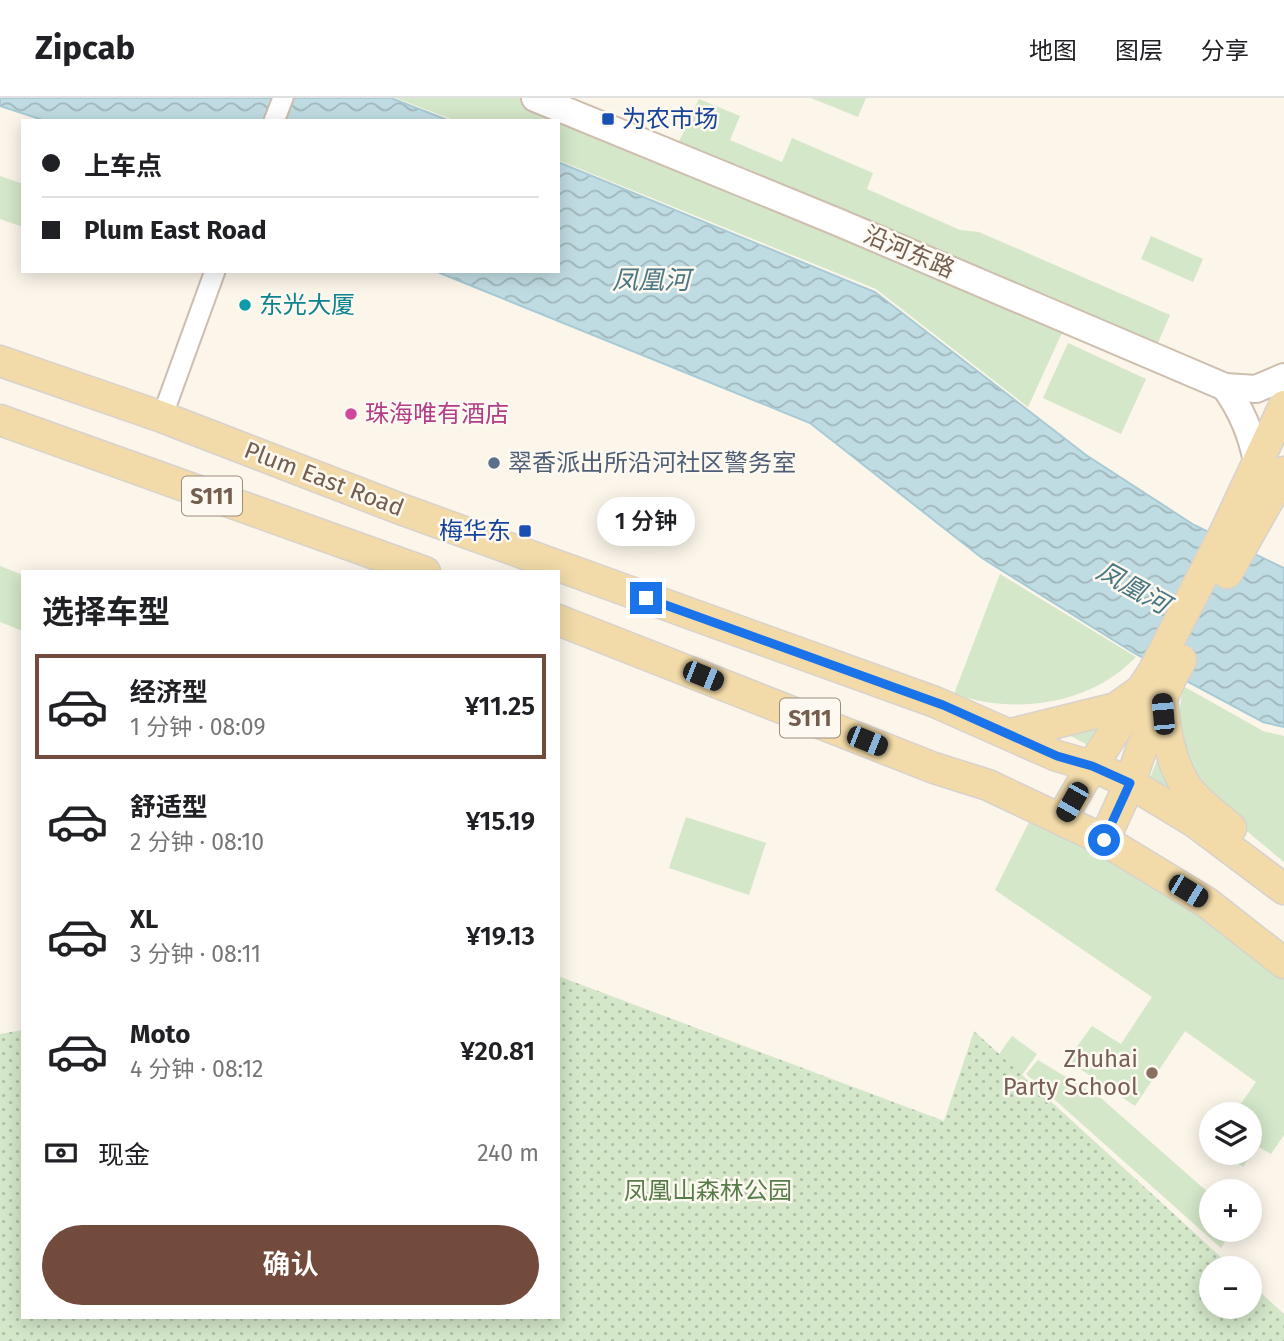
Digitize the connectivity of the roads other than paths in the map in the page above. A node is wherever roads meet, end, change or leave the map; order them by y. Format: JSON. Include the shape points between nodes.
{"nodes":[{"id":1,"x":283,"y":98,"type":"edge"},
{"id":2,"x":535,"y":98,"type":"edge"},
{"id":3,"x":275,"y":119,"type":"edge"},
{"id":4,"x":214,"y":273,"type":"edge"},
{"id":5,"x":0,"y":362,"type":"edge"},
{"id":6,"x":1284,"y":377,"type":"edge"},
{"id":7,"x":1226,"y":387,"type":"junction"},
{"id":8,"x":1283,"y":411,"type":"edge"},
{"id":9,"x":162,"y":417,"type":"junction"},
{"id":10,"x":0,"y":420,"type":"edge"},
{"id":11,"x":1270,"y":467,"type":"edge"},
{"id":12,"x":419,"y":570,"type":"edge"},
{"id":13,"x":560,"y":621,"type":"edge"},
{"id":14,"x":1156,"y":686,"type":"junction"},
{"id":15,"x":1011,"y":734,"type":"junction"},
{"id":16,"x":1092,"y":766,"type":"junction"},
{"id":17,"x":1130,"y":783,"type":"junction"},
{"id":18,"x":1061,"y":820,"type":"junction"},
{"id":19,"x":1104,"y":840,"type":"junction"},
{"id":20,"x":1284,"y":874,"type":"edge"},
{"id":21,"x":1284,"y":889,"type":"edge"},
{"id":22,"x":1284,"y":963,"type":"edge"}],
"edges":[{"from":1,"to":3,"type":"street"},
{"from":2,"to":7,"type":"street","name":"沿河东路"},
{"from":4,"to":9,"type":"street"},
{"from":5,"to":9,"type":"main road","name":"Plum East Road","number":"S111"},
{"from":6,"to":7,"type":"street","name":"沿河东路","via":[[1256,389]]},
{"from":7,"to":8,"type":"street"},
{"from":7,"to":11,"type":"street"},
{"from":8,"to":11,"type":"main road"},
{"from":9,"to":15,"type":"main road","name":"Plum East Road","number":"S111"},
{"from":10,"to":12,"type":"main road","number":"S111"},
{"from":11,"to":14,"type":"main road"},
{"from":13,"to":18,"type":"main road","number":"S111","via":[[988,785]]},
{"from":14,"to":15,"type":"main road","via":[[1116,708]]},
{"from":14,"to":16,"type":"main road"},
{"from":14,"to":17,"type":"main road"},
{"from":14,"to":20,"type":"main road","via":[[1165,729],[1186,786]]},
{"from":15,"to":16,"type":"main road","name":"Plum East Road","number":"S111","via":[[1057,756]]},
{"from":16,"to":17,"type":"main road","name":"Plum East Road","number":"S111"},
{"from":16,"to":18,"type":"main road"},
{"from":17,"to":19,"type":"main road"},
{"from":17,"to":21,"type":"main road","name":"Plum East Road","number":"S111","via":[[1196,823]]},
{"from":18,"to":19,"type":"main road","number":"S111"},
{"from":19,"to":22,"type":"main road","number":"S111","via":[[1206,902]]}]}
